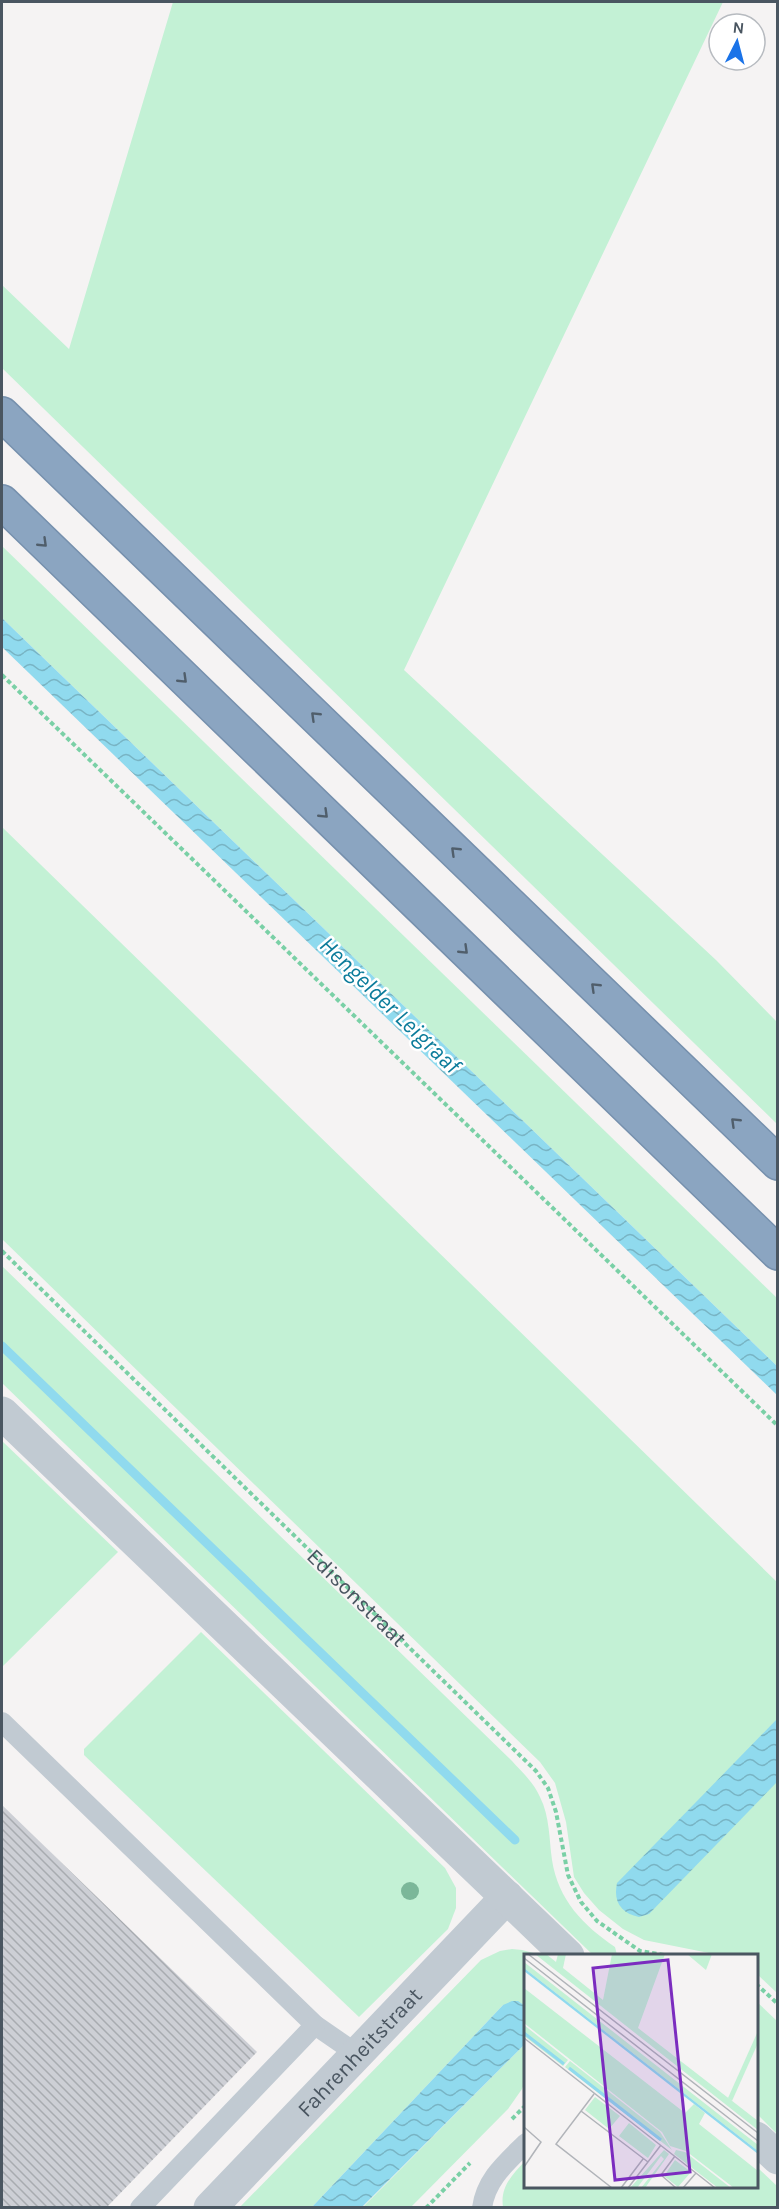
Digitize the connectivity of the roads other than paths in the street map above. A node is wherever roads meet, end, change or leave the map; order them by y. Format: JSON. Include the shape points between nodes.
{"nodes":[{"id":1,"x":2,"y":414,"type":"edge"},
{"id":2,"x":2,"y":502,"type":"edge"},
{"id":3,"x":777,"y":1163,"type":"edge"},
{"id":4,"x":777,"y":1253,"type":"edge"},
{"id":5,"x":2,"y":1413,"type":"edge"},
{"id":6,"x":2,"y":1722,"type":"edge"},
{"id":7,"x":507,"y":1897,"type":"junction"},
{"id":8,"x":566,"y":1954,"type":"edge"},
{"id":9,"x":315,"y":2025,"type":"junction"},
{"id":10,"x":357,"y":2054,"type":"junction"},
{"id":11,"x":758,"y":2140,"type":"edge"},
{"id":12,"x":524,"y":2144,"type":"edge"},
{"id":13,"x":777,"y":2158,"type":"edge"},
{"id":14,"x":140,"y":2208,"type":"edge"},
{"id":15,"x":210,"y":2208,"type":"edge"},
{"id":16,"x":482,"y":2208,"type":"edge"}],
"edges":[{"from":3,"to":1,"type":"highway","one_way":true},
{"from":2,"to":4,"type":"highway","one_way":true},
{"from":5,"to":7,"type":"street"},
{"from":6,"to":9,"type":"lane"},
{"from":7,"to":8,"type":"street"},
{"from":7,"to":10,"type":"street","name":"Fahrenheitstraat"},
{"from":9,"to":10,"type":"lane"},
{"from":9,"to":14,"type":"lane"},
{"from":10,"to":15,"type":"street","name":"Fahrenheitstraat"},
{"from":11,"to":13,"type":"street"},
{"from":12,"to":16,"type":"lane","via":[[495,2174],[486,2188]]}]}
